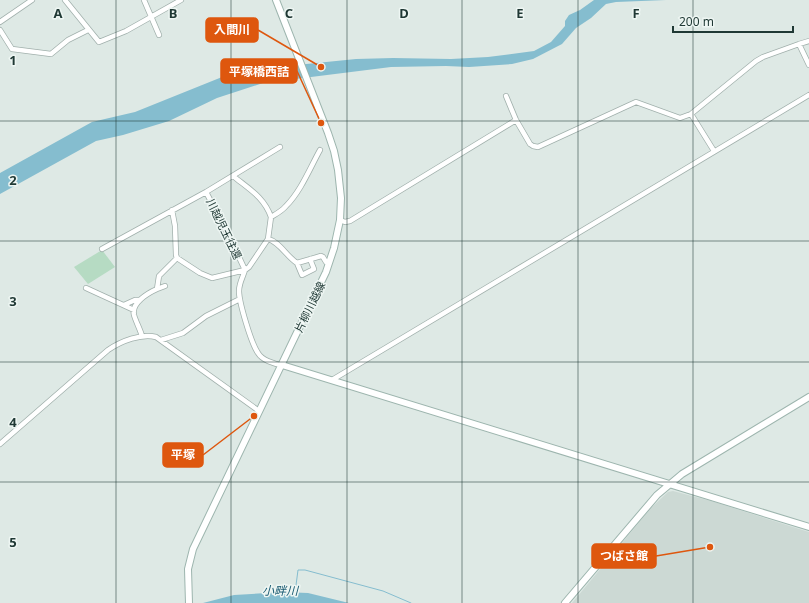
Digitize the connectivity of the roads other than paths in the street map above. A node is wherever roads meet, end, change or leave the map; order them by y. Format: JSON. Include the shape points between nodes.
{"nodes":[{"id":1,"x":32,"y":0,"type":"edge"},
{"id":2,"x":65,"y":0,"type":"edge"},
{"id":3,"x":144,"y":0,"type":"edge"},
{"id":4,"x":181,"y":0,"type":"edge"},
{"id":5,"x":276,"y":0,"type":"edge"},
{"id":6,"x":151,"y":16,"type":"junction"},
{"id":7,"x":0,"y":22,"type":"edge"},
{"id":8,"x":0,"y":30,"type":"edge"},
{"id":9,"x":88,"y":30,"type":"junction"},
{"id":10,"x":159,"y":35,"type":"dead end"},
{"id":11,"x":809,"y":41,"type":"edge"},
{"id":12,"x":799,"y":44,"type":"junction"},
{"id":13,"x":809,"y":65,"type":"edge"},
{"id":14,"x":809,"y":95,"type":"edge"},
{"id":15,"x":506,"y":96,"type":"dead end"},
{"id":16,"x":692,"y":114,"type":"junction"},
{"id":17,"x":516,"y":120,"type":"junction"},
{"id":18,"x":280,"y":147,"type":"dead end"},
{"id":19,"x":320,"y":150,"type":"dead end"},
{"id":20,"x":714,"y":151,"type":"junction"},
{"id":21,"x":233,"y":176,"type":"junction"},
{"id":22,"x":206,"y":192,"type":"junction"},
{"id":23,"x":172,"y":210,"type":"junction"},
{"id":24,"x":271,"y":218,"type":"junction"},
{"id":25,"x":340,"y":220,"type":"junction"},
{"id":26,"x":268,"y":239,"type":"junction"},
{"id":27,"x":102,"y":249,"type":"dead end"},
{"id":28,"x":177,"y":258,"type":"junction"},
{"id":29,"x":310,"y":259,"type":"junction"},
{"id":30,"x":297,"y":263,"type":"junction"},
{"id":31,"x":329,"y":263,"type":"junction"},
{"id":32,"x":245,"y":270,"type":"junction"},
{"id":33,"x":165,"y":286,"type":"dead end"},
{"id":34,"x":86,"y":288,"type":"dead end"},
{"id":35,"x":157,"y":288,"type":"junction"},
{"id":36,"x":240,"y":299,"type":"junction"},
{"id":37,"x":140,"y":300,"type":"junction"},
{"id":38,"x":124,"y":305,"type":"junction"},
{"id":39,"x":134,"y":310,"type":"junction"},
{"id":40,"x":142,"y":336,"type":"junction"},
{"id":41,"x":161,"y":340,"type":"junction"},
{"id":42,"x":282,"y":365,"type":"junction"},
{"id":43,"x":332,"y":380,"type":"junction"},
{"id":44,"x":809,"y":397,"type":"edge"},
{"id":45,"x":259,"y":411,"type":"junction"},
{"id":46,"x":0,"y":444,"type":"edge"},
{"id":47,"x":670,"y":484,"type":"junction"},
{"id":48,"x":809,"y":527,"type":"edge"},
{"id":49,"x":189,"y":603,"type":"edge"},
{"id":50,"x":566,"y":603,"type":"edge"}],
"edges":[{"from":1,"to":7,"type":"street"},
{"from":2,"to":9,"type":"street"},
{"from":3,"to":6,"type":"street"},
{"from":4,"to":6,"type":"street"},
{"from":5,"to":25,"type":"street","name":"片柳川越線","via":[[332,147],[338,170]]},
{"from":6,"to":9,"type":"street","via":[[126,31],[99,42]]},
{"from":6,"to":10,"type":"street"},
{"from":8,"to":9,"type":"street","via":[[12,49],[51,54],[68,40]]},
{"from":11,"to":12,"type":"street"},
{"from":12,"to":13,"type":"street"},
{"from":12,"to":16,"type":"street","via":[[759,59]]},
{"from":14,"to":20,"type":"street"},
{"from":15,"to":17,"type":"street"},
{"from":16,"to":17,"type":"street","via":[[680,118],[636,102],[538,147],[530,144]]},
{"from":16,"to":20,"type":"street"},
{"from":17,"to":25,"type":"street","via":[[350,221]]},
{"from":18,"to":21,"type":"street"},
{"from":19,"to":24,"type":"street","via":[[291,201]]},
{"from":20,"to":43,"type":"street"},
{"from":21,"to":22,"type":"street"},
{"from":21,"to":24,"type":"street","via":[[260,198]]},
{"from":22,"to":23,"type":"street"},
{"from":22,"to":32,"type":"street","name":"川越児玉往還"},
{"from":23,"to":27,"type":"street"},
{"from":23,"to":28,"type":"street"},
{"from":24,"to":26,"type":"street"},
{"from":25,"to":31,"type":"street","name":"片柳川越線"},
{"from":26,"to":30,"type":"street","via":[[274,241]]},
{"from":26,"to":32,"type":"street","via":[[252,264]]},
{"from":28,"to":32,"type":"street","via":[[212,278]]},
{"from":28,"to":35,"type":"street","via":[[159,276]]},
{"from":29,"to":30,"type":"street"},
{"from":29,"to":30,"type":"street","via":[[314,269],[302,275]]},
{"from":29,"to":31,"type":"street","via":[[323,257]]},
{"from":31,"to":42,"type":"street","name":"片柳川越線"},
{"from":32,"to":36,"type":"street","name":"川越児玉往還","via":[[240,283]]},
{"from":33,"to":35,"type":"street"},
{"from":34,"to":38,"type":"street"},
{"from":35,"to":37,"type":"street"},
{"from":36,"to":41,"type":"street","via":[[206,316],[183,333]]},
{"from":36,"to":42,"type":"street","name":"川越児玉往還","via":[[257,352],[265,359]]},
{"from":37,"to":38,"type":"street"},
{"from":37,"to":39,"type":"street"},
{"from":38,"to":39,"type":"street"},
{"from":39,"to":40,"type":"street"},
{"from":40,"to":41,"type":"street","via":[[149,335]]},
{"from":40,"to":46,"type":"street","via":[[113,346]]},
{"from":41,"to":45,"type":"street"},
{"from":42,"to":43,"type":"street"},
{"from":42,"to":45,"type":"street","name":"片柳川越線"},
{"from":43,"to":47,"type":"street"},
{"from":44,"to":47,"type":"street","via":[[682,474]]},
{"from":45,"to":49,"type":"street","name":"片柳川越線","via":[[193,549],[188,569]]},
{"from":47,"to":48,"type":"street"},
{"from":47,"to":50,"type":"street","via":[[637,517]]}]}
